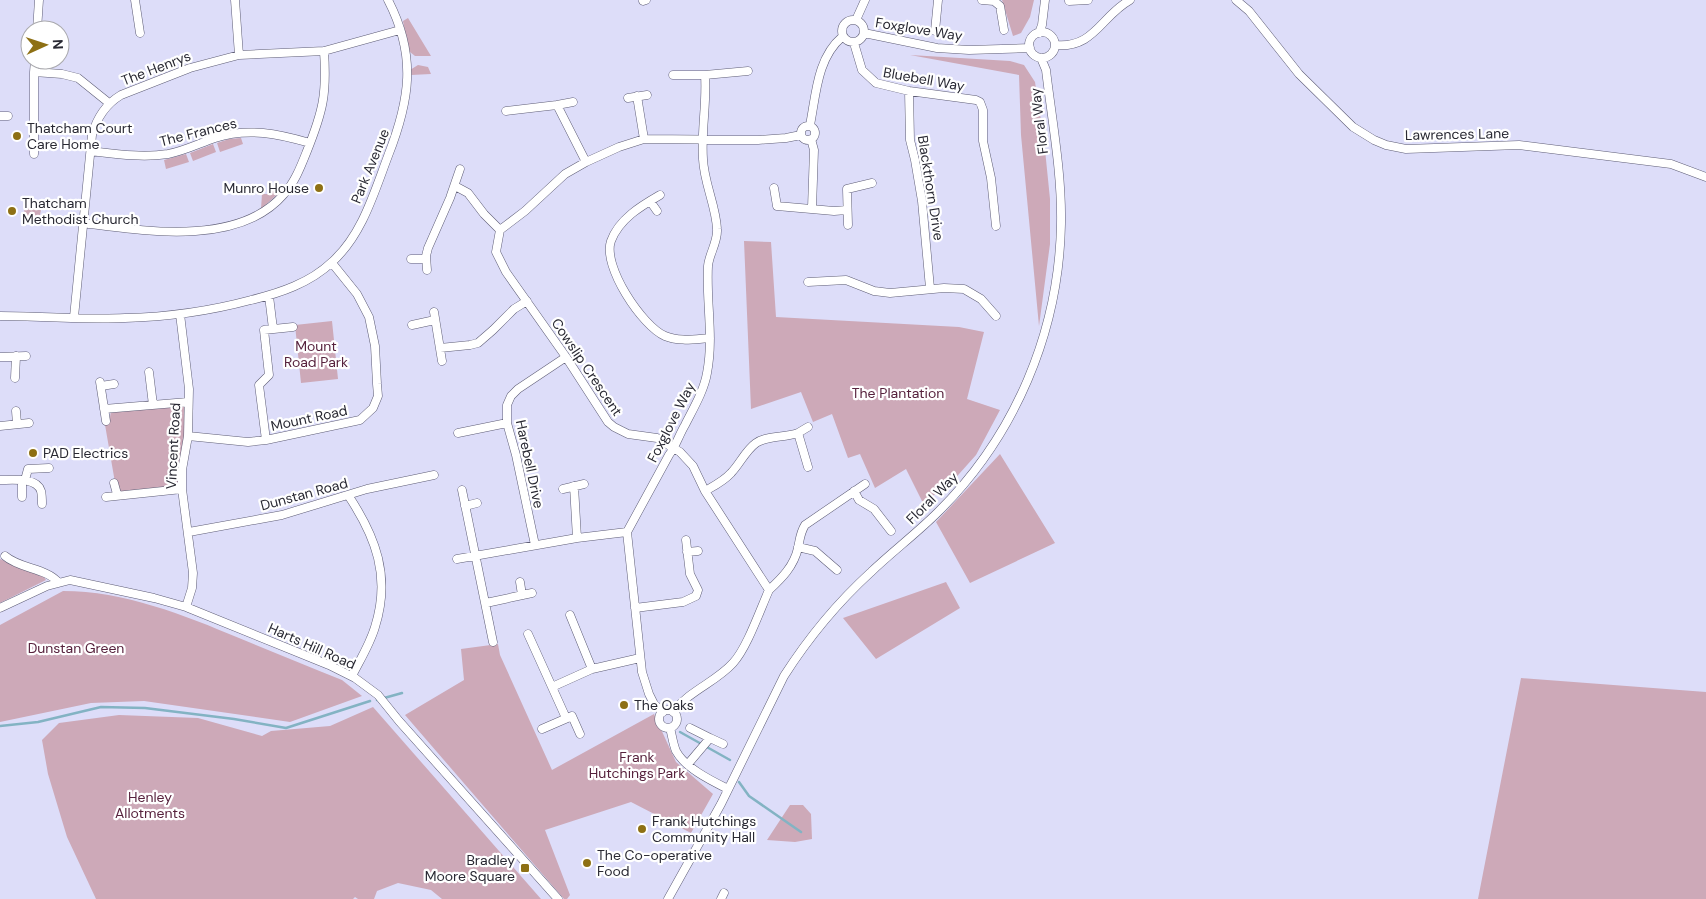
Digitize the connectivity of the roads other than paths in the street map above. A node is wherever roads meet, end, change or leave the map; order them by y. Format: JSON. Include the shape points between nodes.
{"nodes":[{"id":1,"x":39,"y":0,"type":"edge"},
{"id":2,"x":135,"y":0,"type":"edge"},
{"id":3,"x":235,"y":0,"type":"edge"},
{"id":4,"x":388,"y":0,"type":"edge"},
{"id":5,"x":865,"y":0,"type":"edge"},
{"id":6,"x":938,"y":0,"type":"edge"},
{"id":7,"x":982,"y":0,"type":"edge"},
{"id":8,"x":1045,"y":0,"type":"edge"},
{"id":9,"x":1088,"y":0,"type":"edge"},
{"id":10,"x":1236,"y":0,"type":"edge"},
{"id":11,"x":1069,"y":1,"type":"dead end"},
{"id":12,"x":1127,"y":1,"type":"edge"},
{"id":13,"x":38,"y":20,"type":"edge"},
{"id":14,"x":856,"y":20,"type":"junction"},
{"id":15,"x":400,"y":30,"type":"junction"},
{"id":16,"x":1004,"y":30,"type":"dead end"},
{"id":17,"x":935,"y":31,"type":"dead end"},
{"id":18,"x":140,"y":33,"type":"dead end"},
{"id":19,"x":864,"y":33,"type":"junction"},
{"id":20,"x":1039,"y":33,"type":"junction"},
{"id":21,"x":842,"y":36,"type":"junction"},
{"id":22,"x":854,"y":43,"type":"junction"},
{"id":23,"x":1055,"y":45,"type":"junction"},
{"id":24,"x":1030,"y":48,"type":"junction"},
{"id":25,"x":324,"y":51,"type":"junction"},
{"id":26,"x":239,"y":55,"type":"junction"},
{"id":27,"x":1041,"y":58,"type":"junction"},
{"id":28,"x":748,"y":70,"type":"dead end"},
{"id":29,"x":34,"y":72,"type":"joint"},
{"id":30,"x":706,"y":75,"type":"junction"},
{"id":31,"x":673,"y":76,"type":"dead end"},
{"id":32,"x":910,"y":91,"type":"junction"},
{"id":33,"x":647,"y":95,"type":"dead end"},
{"id":34,"x":637,"y":96,"type":"junction"},
{"id":35,"x":628,"y":98,"type":"dead end"},
{"id":36,"x":573,"y":102,"type":"dead end"},
{"id":37,"x":109,"y":103,"type":"junction"},
{"id":38,"x":557,"y":105,"type":"junction"},
{"id":39,"x":506,"y":111,"type":"dead end"},
{"id":40,"x":810,"y":125,"type":"junction"},
{"id":41,"x":801,"y":135,"type":"junction"},
{"id":42,"x":644,"y":139,"type":"junction"},
{"id":43,"x":704,"y":139,"type":"junction"},
{"id":44,"x":811,"y":139,"type":"junction"},
{"id":45,"x":310,"y":144,"type":"junction"},
{"id":46,"x":90,"y":151,"type":"junction"},
{"id":47,"x":34,"y":154,"type":"dead end"},
{"id":48,"x":586,"y":162,"type":"junction"},
{"id":49,"x":460,"y":169,"type":"dead end"},
{"id":50,"x":1706,"y":177,"type":"edge"},
{"id":51,"x":872,"y":183,"type":"dead end"},
{"id":52,"x":455,"y":186,"type":"junction"},
{"id":53,"x":774,"y":188,"type":"dead end"},
{"id":54,"x":660,"y":194,"type":"dead end"},
{"id":55,"x":650,"y":201,"type":"junction"},
{"id":56,"x":812,"y":208,"type":"junction"},
{"id":57,"x":847,"y":210,"type":"junction"},
{"id":58,"x":656,"y":211,"type":"dead end"},
{"id":59,"x":82,"y":223,"type":"junction"},
{"id":60,"x":848,"y":225,"type":"dead end"},
{"id":61,"x":996,"y":226,"type":"dead end"},
{"id":62,"x":500,"y":230,"type":"junction"},
{"id":63,"x":412,"y":259,"type":"dead end"},
{"id":64,"x":426,"y":259,"type":"junction"},
{"id":65,"x":332,"y":263,"type":"junction"},
{"id":66,"x":427,"y":270,"type":"dead end"},
{"id":67,"x":808,"y":282,"type":"dead end"},
{"id":68,"x":930,"y":288,"type":"junction"},
{"id":69,"x":268,"y":296,"type":"junction"},
{"id":70,"x":527,"y":301,"type":"junction"},
{"id":71,"x":180,"y":314,"type":"junction"},
{"id":72,"x":271,"y":315,"type":"junction"},
{"id":73,"x":0,"y":316,"type":"edge"},
{"id":74,"x":262,"y":316,"type":"dead end"},
{"id":75,"x":996,"y":316,"type":"dead end"},
{"id":76,"x":74,"y":318,"type":"junction"},
{"id":77,"x":412,"y":325,"type":"dead end"},
{"id":78,"x":293,"y":327,"type":"dead end"},
{"id":79,"x":273,"y":329,"type":"junction"},
{"id":80,"x":710,"y":338,"type":"junction"},
{"id":81,"x":440,"y":348,"type":"junction"},
{"id":82,"x":16,"y":356,"type":"junction"},
{"id":83,"x":26,"y":356,"type":"dead end"},
{"id":84,"x":566,"y":357,"type":"junction"},
{"id":85,"x":0,"y":358,"type":"edge"},
{"id":86,"x":442,"y":361,"type":"dead end"},
{"id":87,"x":149,"y":372,"type":"dead end"},
{"id":88,"x":15,"y":378,"type":"dead end"},
{"id":89,"x":114,"y":384,"type":"dead end"},
{"id":90,"x":188,"y":402,"type":"junction"},
{"id":91,"x":153,"y":405,"type":"junction"},
{"id":92,"x":104,"y":409,"type":"junction"},
{"id":93,"x":16,"y":412,"type":"dead end"},
{"id":94,"x":106,"y":421,"type":"dead end"},
{"id":95,"x":507,"y":423,"type":"junction"},
{"id":96,"x":17,"y":424,"type":"junction"},
{"id":97,"x":29,"y":424,"type":"dead end"},
{"id":98,"x":0,"y":426,"type":"edge"},
{"id":99,"x":808,"y":427,"type":"dead end"},
{"id":100,"x":458,"y":433,"type":"dead end"},
{"id":101,"x":798,"y":433,"type":"junction"},
{"id":102,"x":188,"y":436,"type":"junction"},
{"id":103,"x":266,"y":440,"type":"junction"},
{"id":104,"x":674,"y":448,"type":"junction"},
{"id":105,"x":808,"y":467,"type":"dead end"},
{"id":106,"x":49,"y":468,"type":"dead end"},
{"id":107,"x":430,"y":478,"type":"dead end"},
{"id":108,"x":0,"y":480,"type":"edge"},
{"id":109,"x":23,"y":480,"type":"junction"},
{"id":110,"x":114,"y":482,"type":"dead end"},
{"id":111,"x":584,"y":484,"type":"dead end"},
{"id":112,"x":865,"y":484,"type":"dead end"},
{"id":113,"x":574,"y":486,"type":"junction"},
{"id":114,"x":563,"y":488,"type":"dead end"},
{"id":115,"x":182,"y":489,"type":"junction"},
{"id":116,"x":462,"y":490,"type":"dead end"},
{"id":117,"x":705,"y":491,"type":"junction"},
{"id":118,"x":854,"y":491,"type":"junction"},
{"id":119,"x":117,"y":494,"type":"junction"},
{"id":120,"x":348,"y":495,"type":"junction"},
{"id":121,"x":106,"y":496,"type":"dead end"},
{"id":122,"x":22,"y":497,"type":"dead end"},
{"id":123,"x":477,"y":503,"type":"dead end"},
{"id":124,"x":42,"y":504,"type":"dead end"},
{"id":125,"x":465,"y":506,"type":"junction"},
{"id":126,"x":891,"y":531,"type":"dead end"},
{"id":127,"x":189,"y":532,"type":"junction"},
{"id":128,"x":627,"y":532,"type":"junction"},
{"id":129,"x":578,"y":538,"type":"junction"},
{"id":130,"x":686,"y":540,"type":"dead end"},
{"id":131,"x":534,"y":545,"type":"junction"},
{"id":132,"x":798,"y":547,"type":"junction"},
{"id":133,"x":698,"y":551,"type":"dead end"},
{"id":134,"x":687,"y":552,"type":"junction"},
{"id":135,"x":476,"y":555,"type":"junction"},
{"id":136,"x":5,"y":556,"type":"dead end"},
{"id":137,"x":457,"y":559,"type":"dead end"},
{"id":138,"x":837,"y":570,"type":"dead end"},
{"id":139,"x":58,"y":582,"type":"junction"},
{"id":140,"x":520,"y":582,"type":"dead end"},
{"id":141,"x":769,"y":590,"type":"junction"},
{"id":142,"x":532,"y":593,"type":"dead end"},
{"id":143,"x":522,"y":595,"type":"junction"},
{"id":144,"x":486,"y":602,"type":"junction"},
{"id":145,"x":186,"y":607,"type":"junction"},
{"id":146,"x":0,"y":608,"type":"edge"},
{"id":147,"x":635,"y":608,"type":"junction"},
{"id":148,"x":570,"y":615,"type":"dead end"},
{"id":149,"x":528,"y":634,"type":"dead end"},
{"id":150,"x":493,"y":642,"type":"dead end"},
{"id":151,"x":640,"y":658,"type":"junction"},
{"id":152,"x":592,"y":669,"type":"junction"},
{"id":153,"x":352,"y":676,"type":"junction"},
{"id":154,"x":552,"y":687,"type":"junction"},
{"id":155,"x":663,"y":712,"type":"junction"},
{"id":156,"x":673,"y":712,"type":"junction"},
{"id":157,"x":566,"y":718,"type":"junction"},
{"id":158,"x":670,"y":728,"type":"junction"},
{"id":159,"x":690,"y":728,"type":"dead end"},
{"id":160,"x":542,"y":729,"type":"dead end"},
{"id":161,"x":580,"y":734,"type":"dead end"},
{"id":162,"x":707,"y":742,"type":"junction"},
{"id":163,"x":723,"y":744,"type":"dead end"},
{"id":164,"x":688,"y":764,"type":"junction"},
{"id":165,"x":728,"y":788,"type":"junction"},
{"id":166,"x":558,"y":899,"type":"edge"},
{"id":167,"x":668,"y":899,"type":"edge"}],
"edges":[{"from":1,"to":13,"type":"street"},
{"from":2,"to":18,"type":"street"},
{"from":3,"to":26,"type":"street"},
{"from":4,"to":15,"type":"street","name":"Park Avenue"},
{"from":5,"to":14,"type":"street"},
{"from":6,"to":17,"type":"street"},
{"from":7,"to":16,"type":"street","via":[[994,1],[1000,6]]},
{"from":8,"to":20,"type":"street"},
{"from":9,"to":11,"type":"street"},
{"from":10,"to":50,"type":"street","name":"Lawrences Lane","via":[[1249,11],[1299,74],[1353,127],[1386,145],[1406,149],[1519,145],[1671,164]]},
{"from":12,"to":23,"type":"street","via":[[1090,36],[1063,46]]},
{"from":14,"to":19,"type":"street"},
{"from":14,"to":21,"type":"street","via":[[844,24]]},
{"from":15,"to":25,"type":"street","name":"The Henrys"},
{"from":15,"to":65,"type":"street","name":"Park Avenue","via":[[407,62],[401,122],[361,223]]},
{"from":19,"to":22,"type":"street"},
{"from":19,"to":24,"type":"street","name":"Foxglove Way","via":[[937,48]]},
{"from":20,"to":23,"type":"street","via":[[1050,35]]},
{"from":20,"to":24,"type":"street","via":[[1033,37]]},
{"from":21,"to":22,"type":"street","via":[[847,42]]},
{"from":21,"to":40,"type":"street","via":[[830,48],[824,61]]},
{"from":22,"to":32,"type":"street","name":"Bluebell Way","via":[[862,70],[870,79]]},
{"from":23,"to":27,"type":"street","via":[[1049,56]]},
{"from":24,"to":27,"type":"street"},
{"from":25,"to":26,"type":"street","name":"The Henrys"},
{"from":25,"to":45,"type":"street","via":[[325,96]]},
{"from":26,"to":37,"type":"street","name":"The Henrys","via":[[190,68],[121,95]]},
{"from":27,"to":165,"type":"street","name":"Floral Way","via":[[1046,70],[1061,222],[1053,296],[1031,373],[996,441],[974,471],[938,513],[871,571],[822,622],[784,676]]},
{"from":28,"to":30,"type":"street"},
{"from":29,"to":37,"type":"street","via":[[78,78]]},
{"from":29,"to":47,"type":"street"},
{"from":30,"to":31,"type":"street"},
{"from":30,"to":43,"type":"street","name":"Foxglove Way"},
{"from":32,"to":61,"type":"street","name":"Bluebell Way","via":[[976,100],[982,106],[982,141],[991,178]]},
{"from":32,"to":68,"type":"street","name":"Blackthorn Drive","via":[[910,140],[922,201]]},
{"from":33,"to":34,"type":"street"},
{"from":34,"to":35,"type":"street"},
{"from":34,"to":42,"type":"street"},
{"from":36,"to":38,"type":"street"},
{"from":37,"to":46,"type":"street","name":"The Henrys","via":[[97,120]]},
{"from":38,"to":39,"type":"street"},
{"from":38,"to":48,"type":"street"},
{"from":40,"to":41,"type":"street","via":[[803,127]]},
{"from":40,"to":44,"type":"street","via":[[815,132]]},
{"from":41,"to":43,"type":"street","via":[[776,139]]},
{"from":41,"to":44,"type":"street"},
{"from":42,"to":43,"type":"street"},
{"from":42,"to":48,"type":"street"},
{"from":43,"to":80,"type":"street","name":"Foxglove Way","via":[[702,158],[717,230],[708,264]]},
{"from":44,"to":56,"type":"street","via":[[814,150]]},
{"from":45,"to":46,"type":"street","name":"The Frances","via":[[267,132],[250,132],[155,155]]},
{"from":45,"to":59,"type":"street","via":[[297,176],[283,196],[264,213],[243,222],[220,228],[177,231]]},
{"from":46,"to":59,"type":"street","name":"The Henrys"},
{"from":48,"to":62,"type":"street","via":[[565,174]]},
{"from":49,"to":52,"type":"street"},
{"from":51,"to":57,"type":"street","via":[[847,189]]},
{"from":52,"to":62,"type":"street","via":[[468,193]]},
{"from":52,"to":64,"type":"street"},
{"from":53,"to":56,"type":"street","via":[[777,206]]},
{"from":54,"to":55,"type":"street"},
{"from":55,"to":58,"type":"street"},
{"from":55,"to":80,"type":"street","via":[[632,213],[612,239],[610,258],[614,272],[645,321],[654,329],[672,339]]},
{"from":56,"to":57,"type":"street"},
{"from":57,"to":60,"type":"street"},
{"from":59,"to":76,"type":"street","name":"The Henrys"},
{"from":62,"to":70,"type":"street","name":"Cowslip Crescent","via":[[496,246],[498,258]]},
{"from":63,"to":64,"type":"street"},
{"from":64,"to":66,"type":"street"},
{"from":65,"to":69,"type":"street","name":"Park Avenue","via":[[305,282]]},
{"from":65,"to":103,"type":"street","name":"Mount Road","via":[[357,294],[369,317],[375,350],[376,402],[360,420]]},
{"from":67,"to":68,"type":"street","via":[[846,280],[874,291],[890,293]]},
{"from":68,"to":75,"type":"street","via":[[964,290],[981,299]]},
{"from":69,"to":71,"type":"street","name":"Park Avenue"},
{"from":69,"to":72,"type":"street"},
{"from":70,"to":81,"type":"street","via":[[478,343]]},
{"from":70,"to":84,"type":"street","name":"Cowslip Crescent"},
{"from":71,"to":76,"type":"street","name":"Park Avenue"},
{"from":71,"to":90,"type":"street","name":"Vincent Road"},
{"from":72,"to":74,"type":"street"},
{"from":72,"to":79,"type":"street"},
{"from":73,"to":76,"type":"street","name":"Park Avenue"},
{"from":77,"to":81,"type":"street","via":[[435,316]]},
{"from":78,"to":79,"type":"street"},
{"from":79,"to":103,"type":"street","name":"Mount Road","via":[[264,330],[269,374],[259,385]]},
{"from":80,"to":104,"type":"street","name":"Foxglove Way","via":[[704,384]]},
{"from":81,"to":86,"type":"street"},
{"from":82,"to":83,"type":"street"},
{"from":82,"to":85,"type":"street"},
{"from":82,"to":88,"type":"street"},
{"from":84,"to":95,"type":"street","name":"Harebell Drive","via":[[514,392],[507,405]]},
{"from":84,"to":104,"type":"street","name":"Cowslip Crescent","via":[[608,422],[635,436],[657,438]]},
{"from":87,"to":91,"type":"street"},
{"from":89,"to":92,"type":"street","via":[[101,384]]},
{"from":90,"to":91,"type":"street"},
{"from":90,"to":102,"type":"street","name":"Vincent Road"},
{"from":91,"to":92,"type":"street"},
{"from":92,"to":94,"type":"street"},
{"from":93,"to":96,"type":"street"},
{"from":95,"to":100,"type":"street"},
{"from":95,"to":131,"type":"street","name":"Harebell Drive"},
{"from":96,"to":97,"type":"street"},
{"from":96,"to":98,"type":"street"},
{"from":99,"to":101,"type":"street"},
{"from":101,"to":105,"type":"street"},
{"from":101,"to":117,"type":"street","via":[[756,443],[725,479]]},
{"from":102,"to":103,"type":"street","name":"Mount Road","via":[[248,442]]},
{"from":102,"to":115,"type":"street","name":"Vincent Road"},
{"from":104,"to":117,"type":"street","name":"Cowslip Crescent","via":[[693,466]]},
{"from":104,"to":128,"type":"street","name":"Foxglove Way"},
{"from":106,"to":109,"type":"street","via":[[28,469]]},
{"from":107,"to":120,"type":"street","name":"Dunstan Road","via":[[389,483]]},
{"from":108,"to":109,"type":"street"},
{"from":109,"to":122,"type":"street"},
{"from":109,"to":124,"type":"street","via":[[36,484],[41,490]]},
{"from":110,"to":119,"type":"street"},
{"from":111,"to":113,"type":"street"},
{"from":112,"to":118,"type":"street"},
{"from":113,"to":114,"type":"street"},
{"from":113,"to":129,"type":"street"},
{"from":115,"to":119,"type":"street"},
{"from":115,"to":127,"type":"street","name":"Vincent Road"},
{"from":116,"to":125,"type":"street"},
{"from":117,"to":141,"type":"street","name":"Cowslip Crescent"},
{"from":118,"to":126,"type":"street","via":[[858,500],[874,509]]},
{"from":118,"to":132,"type":"street","via":[[805,525]]},
{"from":119,"to":121,"type":"street"},
{"from":120,"to":127,"type":"street","name":"Dunstan Road","via":[[282,515]]},
{"from":120,"to":153,"type":"street","via":[[369,530],[382,583],[375,628]]},
{"from":123,"to":125,"type":"street"},
{"from":125,"to":135,"type":"street"},
{"from":127,"to":145,"type":"street","name":"Vincent Road","via":[[193,580]]},
{"from":128,"to":129,"type":"street"},
{"from":128,"to":147,"type":"street"},
{"from":129,"to":131,"type":"street"},
{"from":130,"to":134,"type":"street"},
{"from":131,"to":135,"type":"street"},
{"from":132,"to":138,"type":"street","via":[[815,550]]},
{"from":132,"to":141,"type":"street","via":[[784,576]]},
{"from":133,"to":134,"type":"street"},
{"from":134,"to":147,"type":"street","via":[[690,574],[698,590],[696,596],[683,602]]},
{"from":135,"to":137,"type":"street"},
{"from":135,"to":144,"type":"street"},
{"from":136,"to":139,"type":"street","name":"Harts Hill Road"},
{"from":139,"to":145,"type":"street","name":"Harts Hill Road","via":[[70,580],[99,585]]},
{"from":139,"to":146,"type":"street","name":"Harts Hill Road"},
{"from":140,"to":143,"type":"street"},
{"from":141,"to":156,"type":"street","via":[[733,663],[688,696]]},
{"from":142,"to":143,"type":"street"},
{"from":143,"to":144,"type":"street"},
{"from":144,"to":150,"type":"street"},
{"from":145,"to":153,"type":"street","name":"Harts Hill Road"},
{"from":147,"to":151,"type":"street"},
{"from":148,"to":152,"type":"street"},
{"from":149,"to":154,"type":"street"},
{"from":151,"to":152,"type":"street"},
{"from":151,"to":155,"type":"street","via":[[649,694]]},
{"from":152,"to":154,"type":"street"},
{"from":153,"to":166,"type":"street","name":"Harts Hill Road","via":[[378,695]]},
{"from":154,"to":157,"type":"street"},
{"from":155,"to":156,"type":"street"},
{"from":155,"to":158,"type":"street","via":[[661,724]]},
{"from":156,"to":158,"type":"street","via":[[676,722]]},
{"from":157,"to":160,"type":"street"},
{"from":157,"to":161,"type":"street","via":[[572,716]]},
{"from":158,"to":164,"type":"street","via":[[675,749]]},
{"from":159,"to":162,"type":"street"},
{"from":162,"to":163,"type":"street"},
{"from":162,"to":164,"type":"street"},
{"from":164,"to":165,"type":"street","via":[[706,778]]},
{"from":165,"to":167,"type":"street","name":"Floral Way"}]}
